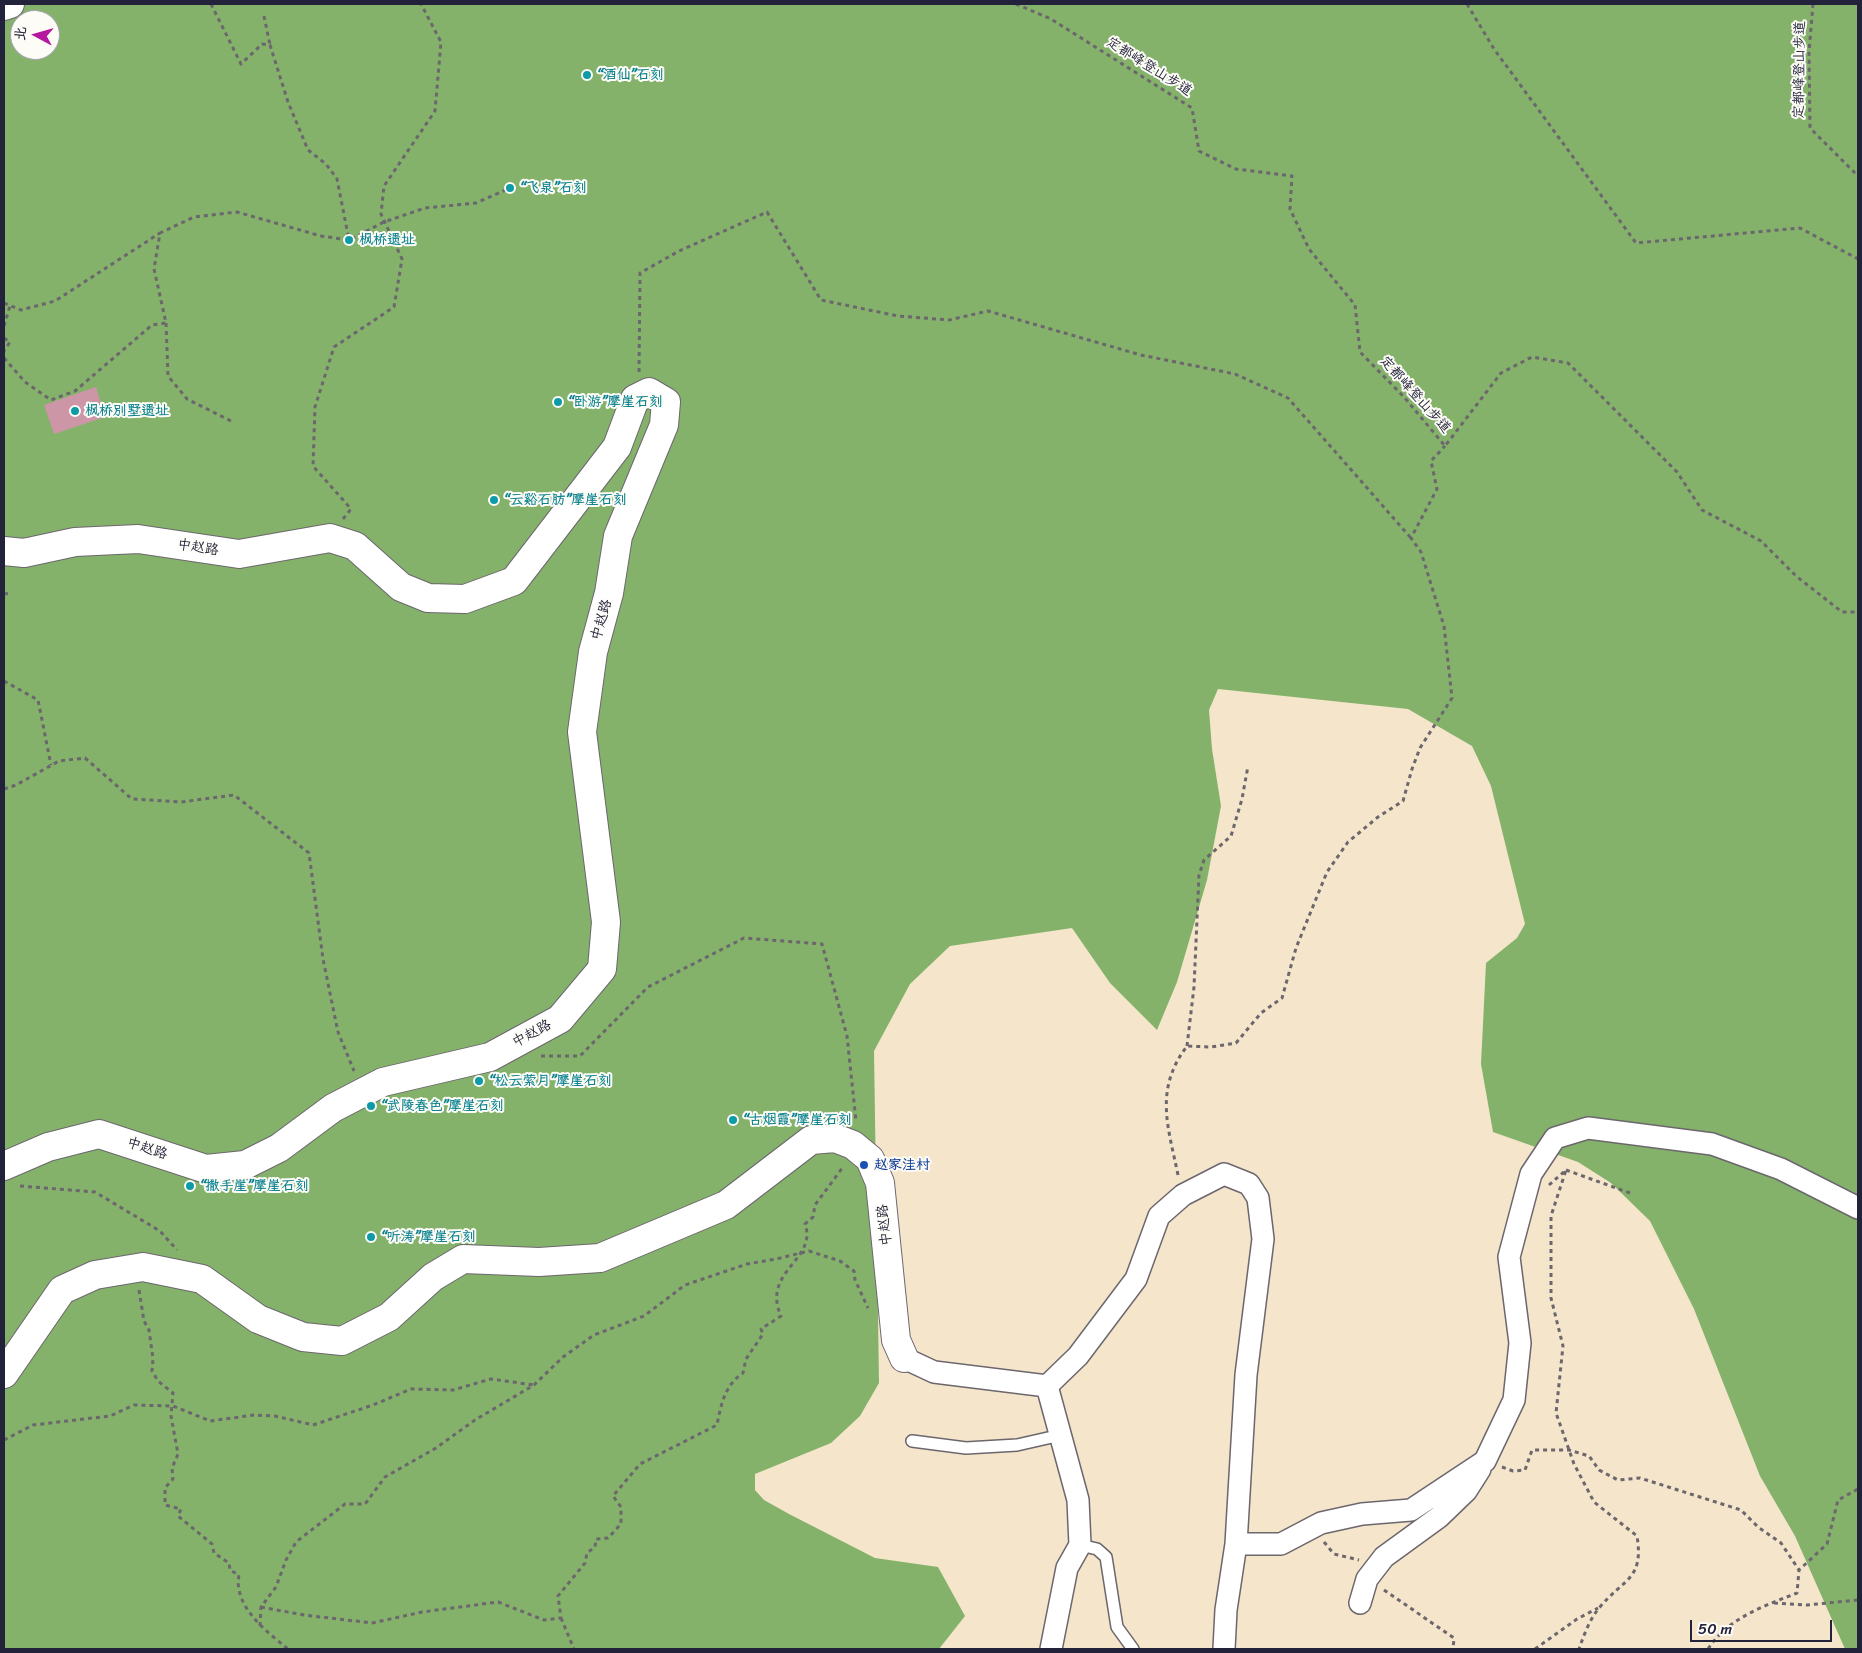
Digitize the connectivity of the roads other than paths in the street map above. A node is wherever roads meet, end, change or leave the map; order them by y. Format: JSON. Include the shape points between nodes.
{"nodes":[{"id":1,"x":10,"y":4,"type":"edge"},
{"id":2,"x":4,"y":6,"type":"edge"},
{"id":3,"x":4,"y":551,"type":"edge"},
{"id":4,"x":10,"y":1176,"type":"edge"},
{"id":5,"x":1858,"y":1208,"type":"edge"},
{"id":6,"x":904,"y":1358,"type":"joint"},
{"id":7,"x":4,"y":1374,"type":"edge"},
{"id":8,"x":1048,"y":1386,"type":"junction"},
{"id":9,"x":1061,"y":1435,"type":"junction"},
{"id":10,"x":912,"y":1441,"type":"dead end"},
{"id":11,"x":1485,"y":1461,"type":"junction"},
{"id":12,"x":1080,"y":1544,"type":"junction"},
{"id":13,"x":1236,"y":1544,"type":"junction"},
{"id":14,"x":1360,"y":1603,"type":"dead end"},
{"id":15,"x":1051,"y":1649,"type":"edge"},
{"id":16,"x":1133,"y":1649,"type":"edge"},
{"id":17,"x":1224,"y":1649,"type":"edge"}],
"edges":[{"from":1,"to":2,"type":"street"},
{"from":3,"to":4,"type":"street","name":"中赵路","via":[[24,553],[75,542],[138,539],[239,554],[330,538],[355,546],[401,587],[428,598],[465,599],[514,581],[617,447],[635,399],[649,392],[666,402],[664,425],[618,536],[610,593],[593,652],[582,732],[606,922],[602,969],[560,1019],[490,1057],[383,1082],[332,1108],[279,1148],[245,1165],[206,1169],[99,1134],[48,1147]]},
{"from":5,"to":11,"type":"street","via":[[1781,1170],[1712,1144],[1588,1128],[1555,1138],[1531,1174],[1508,1256],[1520,1343],[1514,1400]]},
{"from":6,"to":7,"type":"street","name":"中赵路","via":[[896,1340],[880,1183],[870,1159],[835,1138],[811,1140],[726,1205],[600,1258],[539,1262],[463,1259],[433,1277],[389,1317],[342,1341],[304,1337],[258,1319],[202,1279],[143,1267],[95,1275],[62,1290]]},
{"from":6,"to":8,"type":"street","via":[[934,1372]]},
{"from":8,"to":9,"type":"street"},
{"from":8,"to":13,"type":"street","via":[[1078,1356],[1136,1279],[1159,1216],[1183,1195],[1224,1174],[1250,1184],[1258,1198],[1263,1238],[1246,1374]]},
{"from":9,"to":10,"type":"lane","via":[[1017,1445],[966,1448]]},
{"from":9,"to":12,"type":"street","via":[[1078,1500]]},
{"from":11,"to":13,"type":"street","via":[[1411,1510],[1362,1514],[1313,1527],[1281,1544]]},
{"from":11,"to":14,"type":"street","via":[[1466,1490],[1440,1517],[1384,1557],[1373,1572]]},
{"from":12,"to":15,"type":"street","via":[[1067,1568]]},
{"from":12,"to":16,"type":"lane","via":[[1096,1549],[1106,1557],[1117,1627]]},
{"from":13,"to":17,"type":"street"}]}
